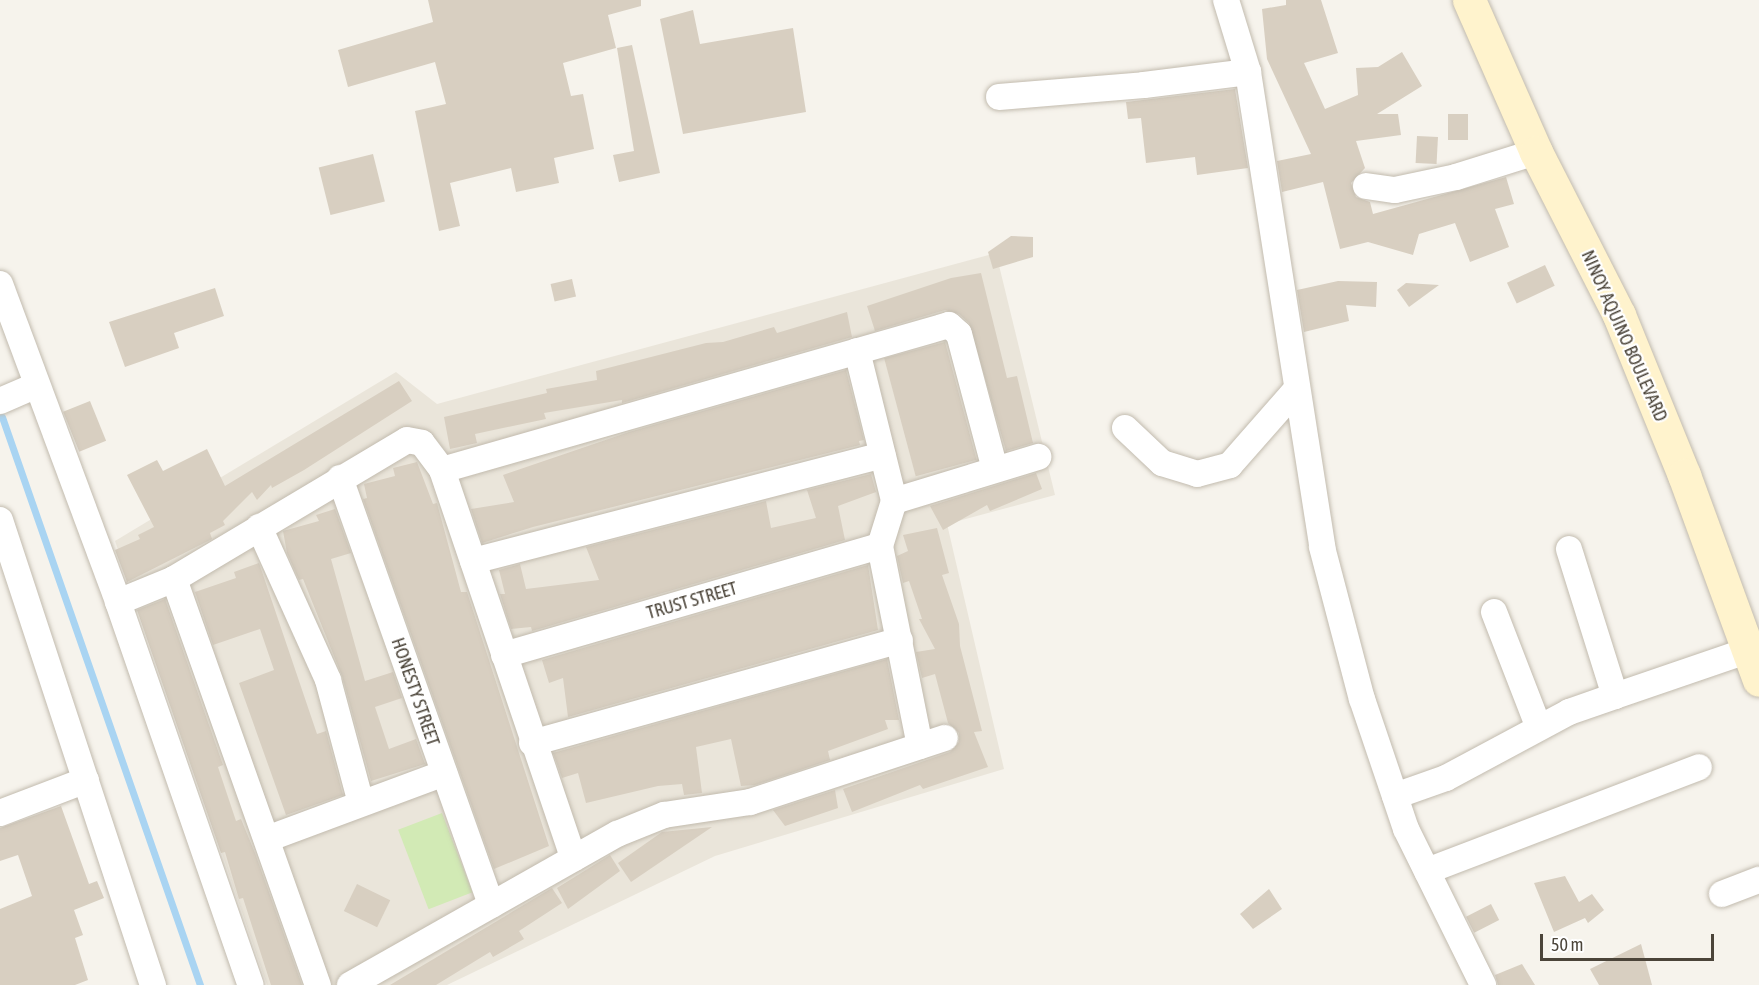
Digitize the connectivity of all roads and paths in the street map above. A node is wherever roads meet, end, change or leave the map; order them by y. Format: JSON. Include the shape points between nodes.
{"nodes":[{"id":1,"x":1226,"y":0,"type":"edge"},
{"id":2,"x":1469,"y":0,"type":"edge"},
{"id":3,"x":1248,"y":72,"type":"junction"},
{"id":4,"x":999,"y":97,"type":"dead end"},
{"id":5,"x":1536,"y":152,"type":"junction"},
{"id":6,"x":1366,"y":186,"type":"dead end"},
{"id":7,"x":0,"y":284,"type":"edge"},
{"id":8,"x":857,"y":351,"type":"junction"},
{"id":9,"x":37,"y":385,"type":"junction"},
{"id":10,"x":1295,"y":391,"type":"junction"},
{"id":11,"x":0,"y":401,"type":"edge"},
{"id":12,"x":1125,"y":428,"type":"dead end"},
{"id":13,"x":883,"y":455,"type":"junction"},
{"id":14,"x":1038,"y":457,"type":"dead end"},
{"id":15,"x":995,"y":469,"type":"junction"},
{"id":16,"x":442,"y":470,"type":"junction"},
{"id":17,"x":340,"y":478,"type":"junction"},
{"id":18,"x":894,"y":501,"type":"junction"},
{"id":19,"x":0,"y":520,"type":"edge"},
{"id":20,"x":259,"y":527,"type":"junction"},
{"id":21,"x":880,"y":546,"type":"junction"},
{"id":22,"x":1569,"y":549,"type":"dead end"},
{"id":23,"x":473,"y":561,"type":"junction"},
{"id":24,"x":174,"y":579,"type":"junction"},
{"id":25,"x":118,"y":602,"type":"junction"},
{"id":26,"x":1494,"y":612,"type":"dead end"},
{"id":27,"x":900,"y":640,"type":"junction"},
{"id":28,"x":504,"y":655,"type":"junction"},
{"id":29,"x":1754,"y":665,"type":"edge"},
{"id":30,"x":1614,"y":696,"type":"junction"},
{"id":31,"x":1539,"y":728,"type":"junction"},
{"id":32,"x":945,"y":738,"type":"dead end"},
{"id":33,"x":532,"y":743,"type":"junction"},
{"id":34,"x":920,"y":746,"type":"junction"},
{"id":35,"x":1699,"y":767,"type":"dead end"},
{"id":36,"x":444,"y":773,"type":"junction"},
{"id":37,"x":86,"y":780,"type":"junction"},
{"id":38,"x":1395,"y":796,"type":"junction"},
{"id":39,"x":362,"y":803,"type":"junction"},
{"id":40,"x":0,"y":813,"type":"edge"},
{"id":41,"x":267,"y":839,"type":"junction"},
{"id":42,"x":573,"y":858,"type":"junction"},
{"id":43,"x":1427,"y":871,"type":"junction"},
{"id":44,"x":1759,"y":880,"type":"edge"},
{"id":45,"x":1722,"y":894,"type":"dead end"},
{"id":46,"x":491,"y":905,"type":"junction"},
{"id":47,"x":382,"y":977,"type":"edge"},
{"id":48,"x":153,"y":985,"type":"edge"},
{"id":49,"x":251,"y":985,"type":"edge"},
{"id":50,"x":318,"y":985,"type":"edge"},
{"id":51,"x":350,"y":985,"type":"edge"},
{"id":52,"x":1483,"y":985,"type":"edge"}],
"edges":[{"from":1,"to":3,"type":"street"},
{"from":2,"to":5,"type":"main road","name":"NINOY AQUINO BOULEVARD"},
{"from":3,"to":4,"type":"street","via":[[1144,86]]},
{"from":3,"to":10,"type":"street"},
{"from":5,"to":6,"type":"street","via":[[1456,177],[1395,190]]},
{"from":5,"to":29,"type":"main road","name":"NINOY AQUINO BOULEVARD","via":[[1619,315],[1684,475]]},
{"from":7,"to":9,"type":"street"},
{"from":8,"to":13,"type":"street"},
{"from":8,"to":15,"type":"street","via":[[949,325],[956,327]]},
{"from":8,"to":16,"type":"street"},
{"from":9,"to":11,"type":"street"},
{"from":9,"to":25,"type":"street"},
{"from":10,"to":12,"type":"street","via":[[1230,465],[1197,474],[1162,463]]},
{"from":10,"to":38,"type":"street","via":[[1322,548],[1362,699]]},
{"from":13,"to":18,"type":"street"},
{"from":13,"to":23,"type":"street"},
{"from":14,"to":15,"type":"street"},
{"from":15,"to":18,"type":"street"},
{"from":16,"to":17,"type":"street","via":[[415,440],[407,440]]},
{"from":16,"to":23,"type":"street"},
{"from":17,"to":20,"type":"street"},
{"from":17,"to":36,"type":"street","name":"HONESTY STREET"},
{"from":18,"to":21,"type":"street"},
{"from":19,"to":37,"type":"street"},
{"from":20,"to":24,"type":"street"},
{"from":20,"to":39,"type":"street","via":[[328,680]]},
{"from":21,"to":27,"type":"street"},
{"from":21,"to":28,"type":"street","name":"TRUST STREET"},
{"from":22,"to":30,"type":"street"},
{"from":23,"to":28,"type":"street"},
{"from":24,"to":25,"type":"street"},
{"from":24,"to":41,"type":"street"},
{"from":25,"to":49,"type":"street"},
{"from":26,"to":31,"type":"street"},
{"from":27,"to":33,"type":"street"},
{"from":27,"to":34,"type":"street"},
{"from":28,"to":33,"type":"street"},
{"from":29,"to":30,"type":"street"},
{"from":30,"to":31,"type":"street"},
{"from":31,"to":38,"type":"street","via":[[1446,778]]},
{"from":32,"to":34,"type":"street"},
{"from":33,"to":42,"type":"street"},
{"from":34,"to":42,"type":"street","via":[[750,802],[664,815]]},
{"from":35,"to":43,"type":"street"},
{"from":36,"to":39,"type":"street"},
{"from":36,"to":46,"type":"street","name":"HONESTY STREET"},
{"from":37,"to":40,"type":"street"},
{"from":37,"to":48,"type":"street"},
{"from":38,"to":43,"type":"street"},
{"from":39,"to":41,"type":"street"},
{"from":41,"to":50,"type":"street"},
{"from":42,"to":46,"type":"street"},
{"from":43,"to":52,"type":"street"},
{"from":44,"to":45,"type":"street"},
{"from":46,"to":47,"type":"street"},
{"from":47,"to":51,"type":"street"}]}
